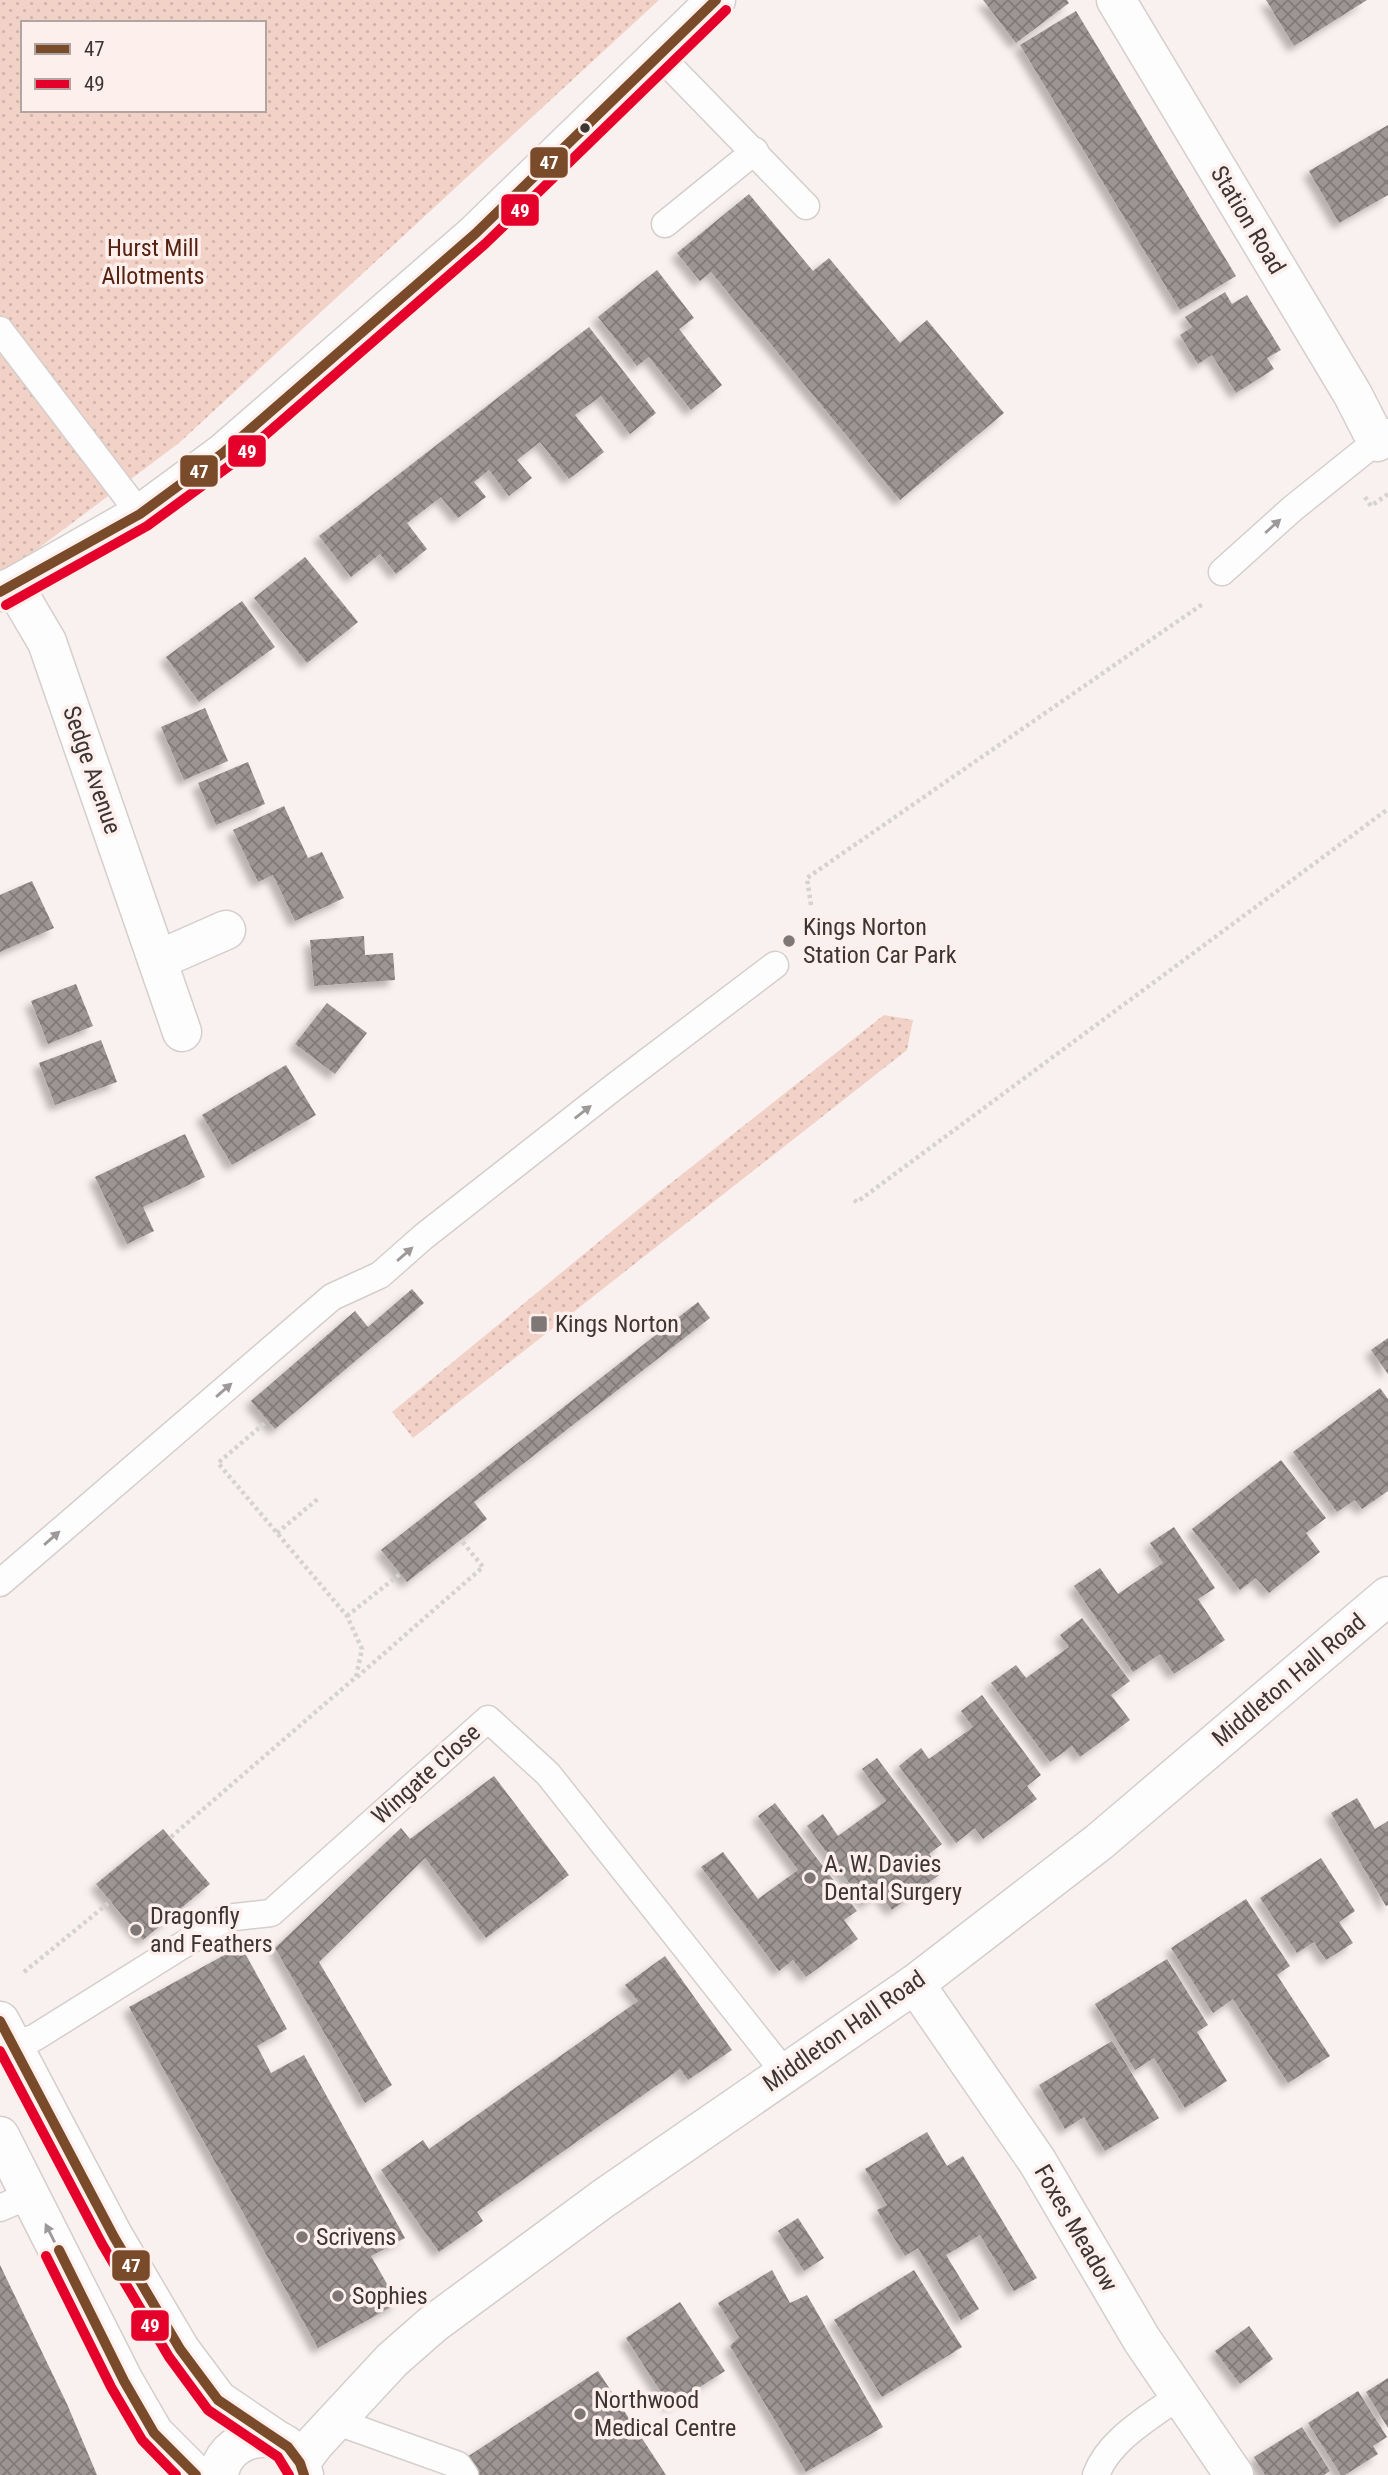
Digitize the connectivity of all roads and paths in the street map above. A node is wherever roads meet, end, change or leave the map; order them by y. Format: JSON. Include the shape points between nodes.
{"nodes":[{"id":1,"x":716,"y":0,"type":"edge"},
{"id":2,"x":1116,"y":0,"type":"edge"},
{"id":3,"x":659,"y":55,"type":"junction"},
{"id":4,"x":755,"y":151,"type":"junction"},
{"id":5,"x":806,"y":206,"type":"dead end"},
{"id":6,"x":665,"y":224,"type":"dead end"},
{"id":7,"x":0,"y":330,"type":"edge"},
{"id":8,"x":1382,"y":437,"type":"edge"},
{"id":9,"x":1388,"y":494,"type":"edge"},
{"id":10,"x":1364,"y":495,"type":"dead end"},
{"id":11,"x":140,"y":514,"type":"junction"},
{"id":12,"x":1222,"y":572,"type":"dead end"},
{"id":13,"x":7,"y":589,"type":"edge"},
{"id":14,"x":1206,"y":602,"type":"dead end"},
{"id":15,"x":1388,"y":808,"type":"edge"},
{"id":16,"x":811,"y":905,"type":"dead end"},
{"id":17,"x":226,"y":930,"type":"dead end"},
{"id":18,"x":158,"y":960,"type":"junction"},
{"id":19,"x":775,"y":965,"type":"dead end"},
{"id":20,"x":182,"y":1032,"type":"dead end"},
{"id":21,"x":854,"y":1200,"type":"dead end"},
{"id":22,"x":267,"y":1421,"type":"dead end"},
{"id":23,"x":319,"y":1498,"type":"dead end"},
{"id":24,"x":278,"y":1533,"type":"junction"},
{"id":25,"x":461,"y":1540,"type":"dead end"},
{"id":26,"x":400,"y":1574,"type":"dead end"},
{"id":27,"x":0,"y":1583,"type":"edge"},
{"id":28,"x":1388,"y":1596,"type":"edge"},
{"id":29,"x":347,"y":1616,"type":"junction"},
{"id":30,"x":356,"y":1677,"type":"junction"},
{"id":31,"x":171,"y":1837,"type":"dead end"},
{"id":32,"x":111,"y":1901,"type":"dead end"},
{"id":33,"x":24,"y":1972,"type":"dead end"},
{"id":34,"x":915,"y":1984,"type":"junction"},
{"id":35,"x":6,"y":2033,"type":"edge"},
{"id":36,"x":785,"y":2073,"type":"junction"},
{"id":37,"x":0,"y":2136,"type":"edge"},
{"id":38,"x":15,"y":2202,"type":"edge"},
{"id":39,"x":1180,"y":2395,"type":"junction"},
{"id":40,"x":335,"y":2421,"type":"junction"},
{"id":41,"x":295,"y":2460,"type":"edge"},
{"id":42,"x":196,"y":2475,"type":"edge"},
{"id":43,"x":219,"y":2475,"type":"edge"},
{"id":44,"x":465,"y":2475,"type":"edge"},
{"id":45,"x":1096,"y":2475,"type":"edge"},
{"id":46,"x":1234,"y":2475,"type":"edge"}],
"edges":[{"from":1,"to":3,"type":"main road"},
{"from":2,"to":8,"type":"main road","name":"Station Road"},
{"from":3,"to":4,"type":"lane"},
{"from":3,"to":11,"type":"main road","via":[[475,234],[223,453]]},
{"from":4,"to":5,"type":"lane"},
{"from":4,"to":6,"type":"lane"},
{"from":7,"to":11,"type":"lane"},
{"from":12,"to":8,"type":"lane","one_way":true},
{"from":9,"to":10,"type":"path","via":[[1371,506]]},
{"from":11,"to":13,"type":"main road"},
{"from":13,"to":18,"type":"main road","name":"Sedge Avenue","via":[[47,642]]},
{"from":14,"to":16,"type":"path","via":[[807,878]]},
{"from":15,"to":21,"type":"path"},
{"from":17,"to":18,"type":"main road"},
{"from":18,"to":20,"type":"main road","name":"Sedge Avenue"},
{"from":27,"to":19,"type":"lane","one_way":true,"via":[[332,1297],[380,1275]]},
{"from":22,"to":24,"type":"path","via":[[218,1463]]},
{"from":23,"to":24,"type":"path"},
{"from":24,"to":29,"type":"path"},
{"from":25,"to":30,"type":"path","via":[[483,1567]]},
{"from":26,"to":29,"type":"path"},
{"from":28,"to":34,"type":"main road","name":"Middleton Hall Road","via":[[1099,1842]]},
{"from":29,"to":30,"type":"path","via":[[362,1649]]},
{"from":30,"to":31,"type":"path"},
{"from":32,"to":33,"type":"path"},
{"from":34,"to":36,"type":"main road","name":"Middleton Hall Road"},
{"from":34,"to":39,"type":"main road","name":"Foxes Meadow","via":[[1037,2161],[1142,2340]]},
{"from":35,"to":36,"type":"lane","name":"Wingate Close","via":[[34,2038],[226,1918],[271,1913],[488,1719],[548,1774]]},
{"from":35,"to":41,"type":"main road","via":[[114,2237],[180,2349],[218,2400]]},
{"from":36,"to":40,"type":"main road","name":"Middleton Hall Road","via":[[433,2324]]},
{"from":37,"to":38,"type":"main road"},
{"from":42,"to":38,"type":"main road","one_way":true,"via":[[154,2434]]},
{"from":39,"to":45,"type":"lane","via":[[1121,2440]]},
{"from":39,"to":46,"type":"main road","name":"Foxes Meadow"},
{"from":40,"to":41,"type":"main road","name":"Middleton Hall Road"},
{"from":40,"to":44,"type":"lane","via":[[458,2465]]},
{"from":41,"to":43,"type":"main road","via":[[269,2438],[245,2440],[226,2454]]}]}
